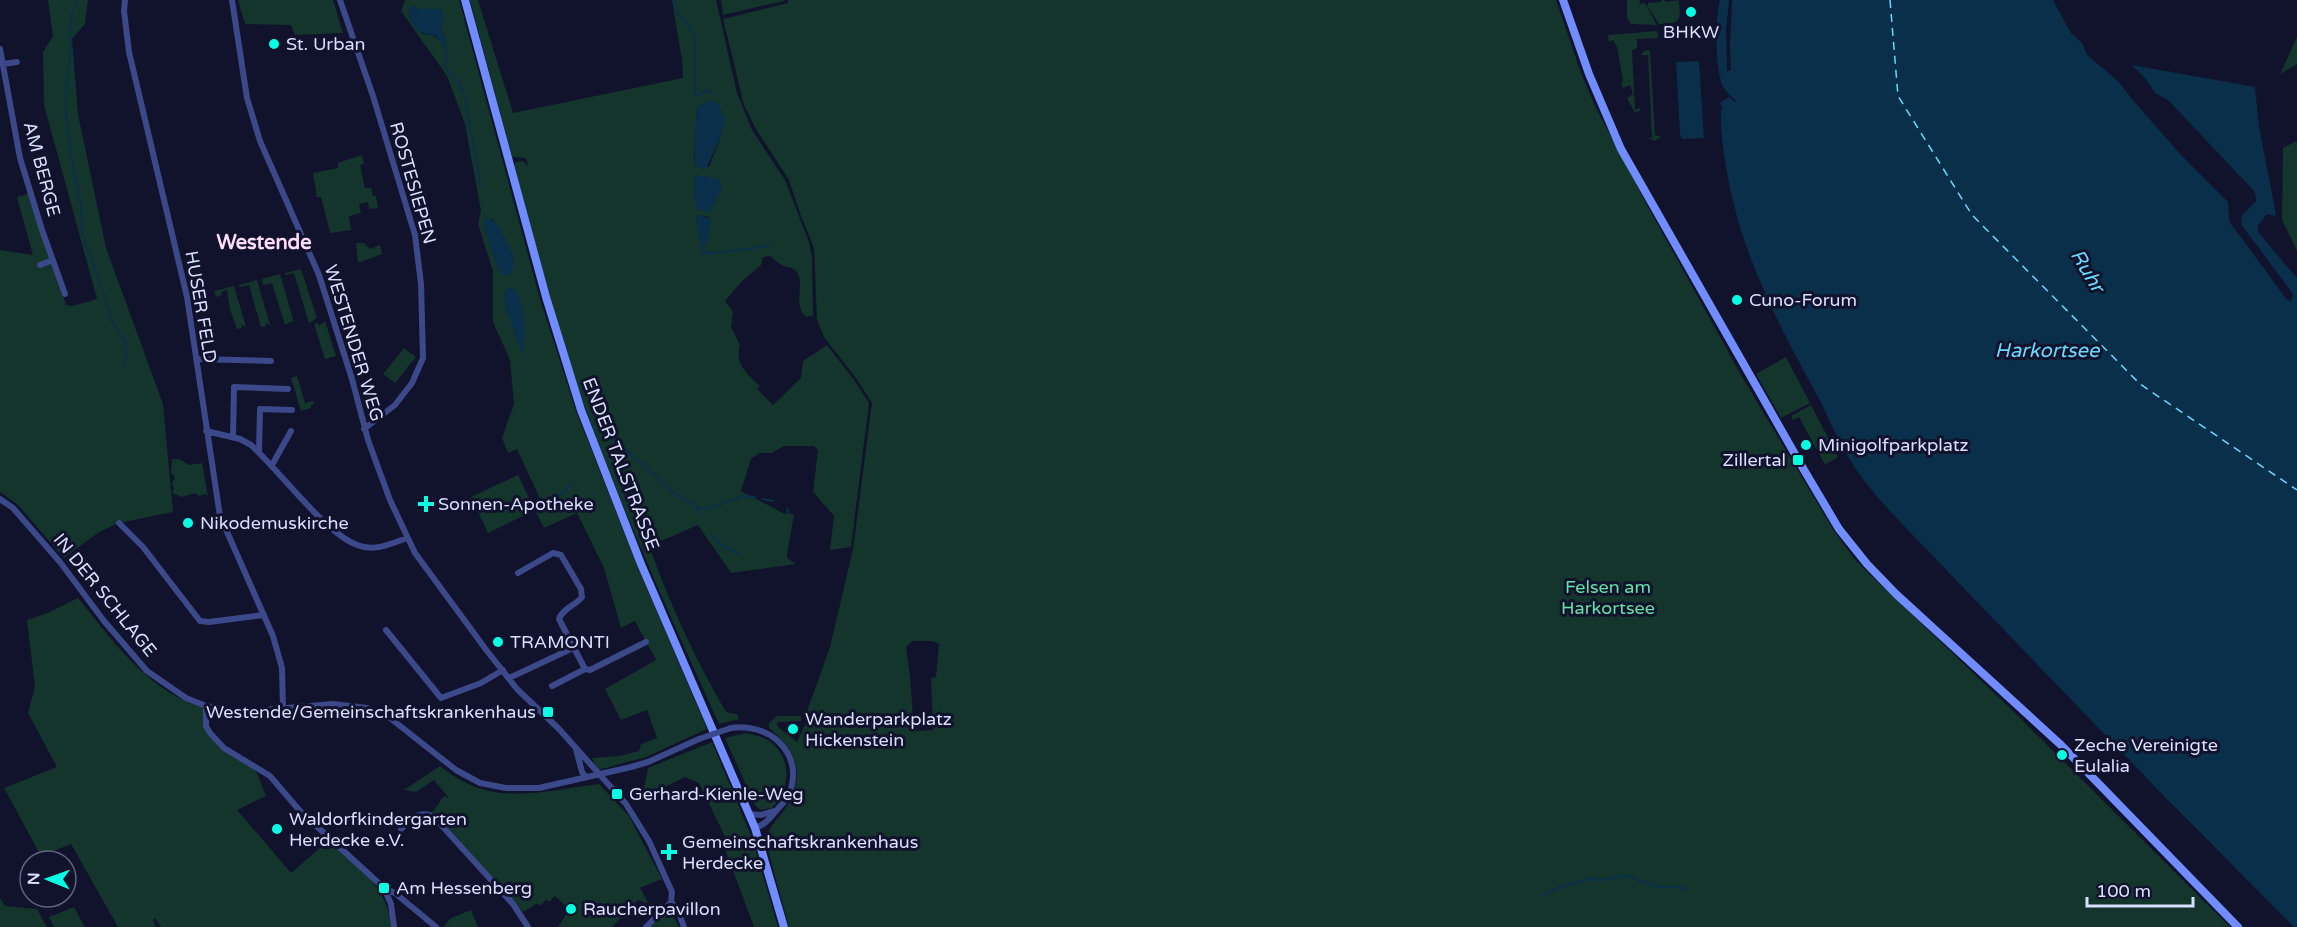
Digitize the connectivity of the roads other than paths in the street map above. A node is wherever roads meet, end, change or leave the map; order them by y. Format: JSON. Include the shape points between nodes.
{"nodes":[{"id":1,"x":125,"y":0,"type":"edge"},
{"id":2,"x":232,"y":0,"type":"edge"},
{"id":3,"x":340,"y":0,"type":"edge"},
{"id":4,"x":465,"y":0,"type":"edge"},
{"id":5,"x":1563,"y":0,"type":"edge"},
{"id":6,"x":0,"y":49,"type":"edge"},
{"id":7,"x":17,"y":62,"type":"dead end"},
{"id":8,"x":3,"y":64,"type":"junction"},
{"id":9,"x":53,"y":260,"type":"junction"},
{"id":10,"x":40,"y":265,"type":"dead end"},
{"id":11,"x":65,"y":294,"type":"dead end"},
{"id":12,"x":196,"y":359,"type":"junction"},
{"id":13,"x":271,"y":361,"type":"dead end"},
{"id":14,"x":288,"y":388,"type":"dead end"},
{"id":15,"x":292,"y":410,"type":"dead end"},
{"id":16,"x":364,"y":429,"type":"junction"},
{"id":17,"x":206,"y":431,"type":"junction"},
{"id":18,"x":291,"y":431,"type":"dead end"},
{"id":19,"x":232,"y":437,"type":"junction"},
{"id":20,"x":259,"y":452,"type":"junction"},
{"id":21,"x":272,"y":465,"type":"junction"},
{"id":22,"x":0,"y":499,"type":"edge"},
{"id":23,"x":119,"y":523,"type":"dead end"},
{"id":24,"x":407,"y":538,"type":"junction"},
{"id":25,"x":518,"y":573,"type":"dead end"},
{"id":26,"x":264,"y":615,"type":"junction"},
{"id":27,"x":386,"y":630,"type":"dead end"},
{"id":28,"x":646,"y":642,"type":"dead end"},
{"id":29,"x":573,"y":648,"type":"junction"},
{"id":30,"x":585,"y":669,"type":"junction"},
{"id":31,"x":503,"y":670,"type":"junction"},
{"id":32,"x":509,"y":678,"type":"junction"},
{"id":33,"x":552,"y":686,"type":"dead end"},
{"id":34,"x":206,"y":706,"type":"junction"},
{"id":35,"x":283,"y":708,"type":"junction"},
{"id":36,"x":576,"y":749,"type":"junction"},
{"id":37,"x":599,"y":774,"type":"junction"},
{"id":38,"x":586,"y":777,"type":"junction"},
{"id":39,"x":776,"y":811,"type":"junction"},
{"id":40,"x":750,"y":814,"type":"junction"},
{"id":41,"x":755,"y":828,"type":"junction"},
{"id":42,"x":401,"y":829,"type":"dead end"},
{"id":43,"x":384,"y":888,"type":"junction"},
{"id":44,"x":670,"y":902,"type":"junction"},
{"id":45,"x":394,"y":927,"type":"edge"},
{"id":46,"x":436,"y":927,"type":"edge"},
{"id":47,"x":528,"y":927,"type":"edge"},
{"id":48,"x":646,"y":927,"type":"edge"},
{"id":49,"x":684,"y":927,"type":"edge"},
{"id":50,"x":784,"y":927,"type":"edge"},
{"id":51,"x":2238,"y":927,"type":"edge"}],
"edges":[{"from":1,"to":12,"type":"street","name":"HUSER FELD","via":[[129,52],[187,297]]},
{"from":2,"to":16,"type":"street","name":"WESTENDER WEG","via":[[247,98],[260,141],[319,275]]},
{"from":3,"to":16,"type":"street","name":"ROSTESIEPEN","via":[[415,235],[421,284],[423,358],[412,383],[395,405]]},
{"from":4,"to":40,"type":"main road","name":"ENDER TALSTRASSE","via":[[581,410],[641,564]]},
{"from":5,"to":51,"type":"main road","via":[[1621,149],[1829,513],[1854,549],[1896,594],[2061,745]]},
{"from":6,"to":8,"type":"street","name":"AM BERGE"},
{"from":7,"to":8,"type":"street"},
{"from":8,"to":9,"type":"street","name":"AM BERGE","via":[[20,158]]},
{"from":9,"to":10,"type":"street"},
{"from":9,"to":11,"type":"street","name":"AM BERGE"},
{"from":12,"to":13,"type":"street"},
{"from":12,"to":17,"type":"street","name":"HUSER FELD"},
{"from":14,"to":19,"type":"street","via":[[234,387]]},
{"from":15,"to":20,"type":"street","via":[[260,409]]},
{"from":16,"to":24,"type":"street","name":"WESTENDER WEG"},
{"from":17,"to":19,"type":"street"},
{"from":17,"to":26,"type":"street","name":"HUSER FELD","via":[[220,516]]},
{"from":18,"to":21,"type":"street"},
{"from":19,"to":20,"type":"street"},
{"from":20,"to":21,"type":"street"},
{"from":21,"to":24,"type":"street","via":[[320,516],[357,545],[385,547]]},
{"from":22,"to":34,"type":"street","name":"IN DER SCHLAGE","via":[[13,508],[60,562],[147,671],[186,698]]},
{"from":23,"to":26,"type":"street","via":[[143,547],[200,621]]},
{"from":24,"to":31,"type":"street","name":"WESTENDER WEG","via":[[424,567]]},
{"from":25,"to":29,"type":"street","via":[[553,553],[561,555],[581,589],[578,603],[559,619]]},
{"from":26,"to":35,"type":"street","name":"HUSER FELD","via":[[282,668]]},
{"from":27,"to":31,"type":"street","via":[[441,698]]},
{"from":28,"to":30,"type":"street"},
{"from":29,"to":30,"type":"street"},
{"from":29,"to":32,"type":"street"},
{"from":30,"to":33,"type":"street"},
{"from":31,"to":32,"type":"street","name":"WESTENDER WEG"},
{"from":32,"to":36,"type":"street","name":"WESTENDER WEG"},
{"from":34,"to":35,"type":"street","name":"IN DER SCHLAGE","via":[[239,712]]},
{"from":34,"to":43,"type":"street","via":[[210,733],[225,748],[270,776],[300,811]]},
{"from":35,"to":38,"type":"street","name":"IN DER SCHLAGE","via":[[333,704],[368,708],[390,718],[456,770],[480,783],[539,788]]},
{"from":36,"to":37,"type":"street","name":"WESTENDER WEG"},
{"from":36,"to":38,"type":"street","name":"WESTENDER WEG"},
{"from":37,"to":38,"type":"street","name":"IN DER SCHLAGE"},
{"from":37,"to":39,"type":"street","name":"IN DER SCHLAGE","bridge":true,"via":[[648,762],[731,728],[753,726],[767,732],[784,748],[790,761],[790,792]]},
{"from":37,"to":44,"type":"street","via":[[626,804],[649,841],[672,892]]},
{"from":39,"to":40,"type":"street"},
{"from":39,"to":41,"type":"street","via":[[770,820]]},
{"from":40,"to":41,"type":"main road","name":"ENDER TALSTRASSE"},
{"from":41,"to":50,"type":"main road","name":"ENDER TALSTRASSE"},
{"from":42,"to":47,"type":"street","via":[[418,815],[433,816],[513,904]]},
{"from":43,"to":45,"type":"street"},
{"from":43,"to":46,"type":"street"},
{"from":44,"to":48,"type":"street"},
{"from":44,"to":49,"type":"street","via":[[677,908]]}]}
